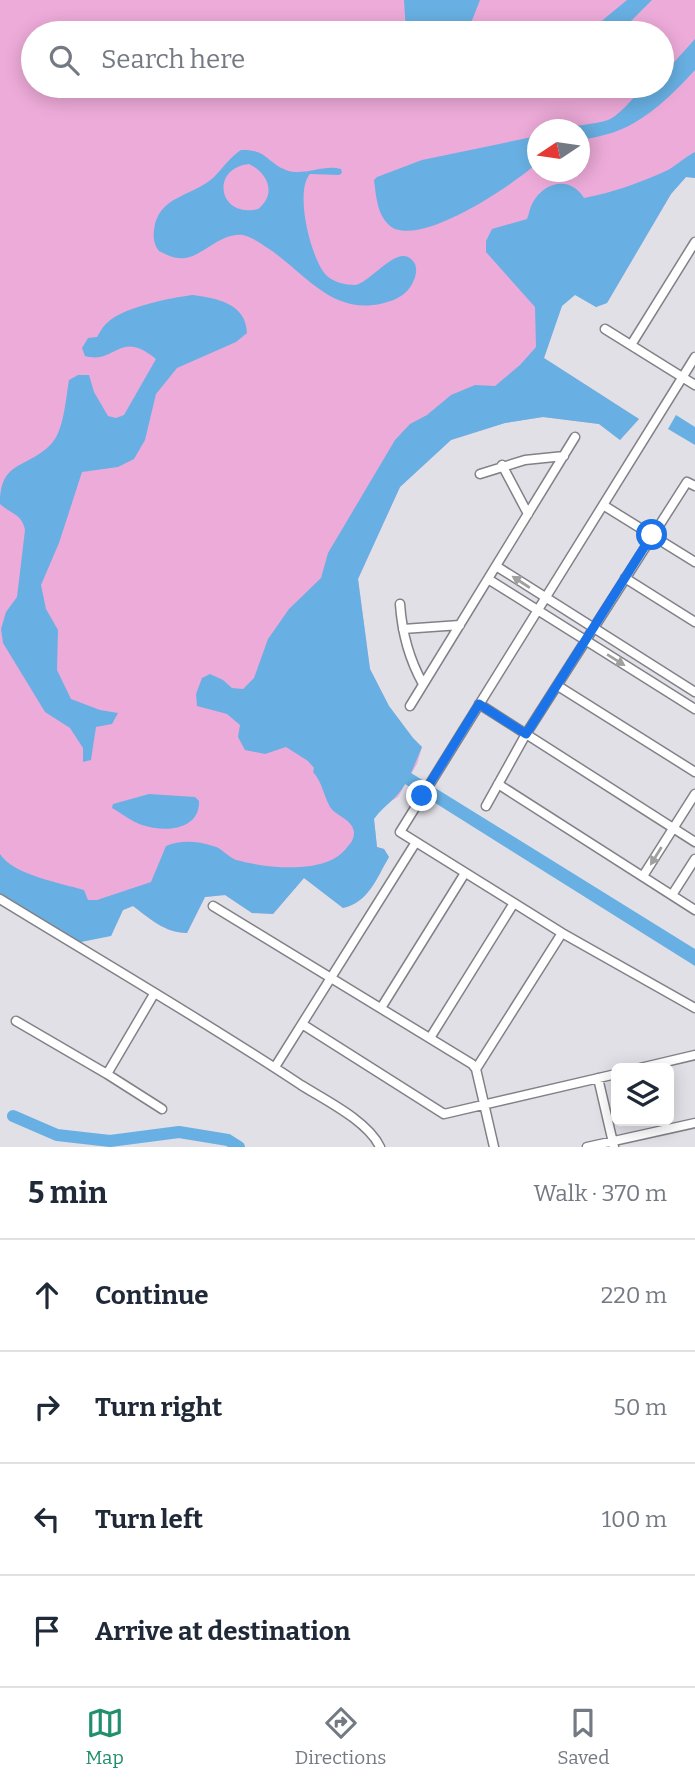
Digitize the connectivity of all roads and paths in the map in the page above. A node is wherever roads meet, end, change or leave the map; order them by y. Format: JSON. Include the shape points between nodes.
{"nodes":[{"id":1,"x":694,"y":244,"type":"edge"},
{"id":2,"x":605,"y":329,"type":"dead end"},
{"id":3,"x":631,"y":345,"type":"junction"},
{"id":4,"x":695,"y":357,"type":"edge"},
{"id":5,"x":683,"y":377,"type":"junction"},
{"id":6,"x":695,"y":384,"type":"edge"},
{"id":7,"x":575,"y":438,"type":"dead end"},
{"id":8,"x":564,"y":456,"type":"junction"},
{"id":9,"x":502,"y":465,"type":"junction"},
{"id":10,"x":480,"y":474,"type":"dead end"},
{"id":11,"x":695,"y":486,"type":"edge"},
{"id":12,"x":603,"y":505,"type":"junction"},
{"id":13,"x":528,"y":514,"type":"junction"},
{"id":14,"x":652,"y":535,"type":"junction"},
{"id":15,"x":695,"y":562,"type":"edge"},
{"id":16,"x":496,"y":566,"type":"junction"},
{"id":17,"x":625,"y":578,"type":"junction"},
{"id":18,"x":488,"y":579,"type":"junction"},
{"id":19,"x":545,"y":598,"type":"junction"},
{"id":20,"x":400,"y":604,"type":"dead end"},
{"id":21,"x":537,"y":611,"type":"junction"},
{"id":22,"x":695,"y":622,"type":"edge"},
{"id":23,"x":460,"y":625,"type":"junction"},
{"id":24,"x":403,"y":629,"type":"junction"},
{"id":25,"x":593,"y":629,"type":"junction"},
{"id":26,"x":586,"y":641,"type":"junction"},
{"id":27,"x":423,"y":684,"type":"junction"},
{"id":28,"x":558,"y":686,"type":"junction"},
{"id":29,"x":695,"y":692,"type":"edge"},
{"id":30,"x":479,"y":704,"type":"junction"},
{"id":31,"x":410,"y":706,"type":"dead end"},
{"id":32,"x":695,"y":709,"type":"edge"},
{"id":33,"x":526,"y":734,"type":"junction"},
{"id":34,"x":695,"y":772,"type":"edge"},
{"id":35,"x":498,"y":784,"type":"junction"},
{"id":36,"x":695,"y":794,"type":"edge"},
{"id":37,"x":485,"y":806,"type":"dead end"},
{"id":38,"x":673,"y":828,"type":"junction"},
{"id":39,"x":416,"y":842,"type":"junction"},
{"id":40,"x":695,"y":842,"type":"edge"},
{"id":41,"x":695,"y":859,"type":"edge"},
{"id":42,"x":465,"y":873,"type":"junction"},
{"id":43,"x":643,"y":876,"type":"junction"},
{"id":44,"x":672,"y":895,"type":"junction"},
{"id":45,"x":0,"y":900,"type":"edge"},
{"id":46,"x":514,"y":903,"type":"junction"},
{"id":47,"x":213,"y":905,"type":"dead end"},
{"id":48,"x":695,"y":909,"type":"edge"},
{"id":49,"x":562,"y":933,"type":"junction"},
{"id":50,"x":332,"y":978,"type":"junction"},
{"id":51,"x":154,"y":993,"type":"junction"},
{"id":52,"x":381,"y":1008,"type":"junction"},
{"id":53,"x":695,"y":1008,"type":"edge"},
{"id":54,"x":16,"y":1021,"type":"dead end"},
{"id":55,"x":302,"y":1024,"type":"junction"},
{"id":56,"x":430,"y":1038,"type":"junction"},
{"id":57,"x":695,"y":1055,"type":"edge"},
{"id":58,"x":661,"y":1063,"type":"edge"},
{"id":59,"x":275,"y":1067,"type":"junction"},
{"id":60,"x":476,"y":1069,"type":"junction"},
{"id":61,"x":107,"y":1074,"type":"junction"},
{"id":62,"x":611,"y":1075,"type":"edge"},
{"id":63,"x":598,"y":1078,"type":"junction"},
{"id":64,"x":484,"y":1105,"type":"junction"},
{"id":65,"x":162,"y":1109,"type":"dead end"},
{"id":66,"x":695,"y":1123,"type":"edge"},
{"id":67,"x":613,"y":1144,"type":"edge"},
{"id":68,"x":380,"y":1147,"type":"edge"},
{"id":69,"x":494,"y":1147,"type":"edge"},
{"id":70,"x":587,"y":1147,"type":"edge"}],
"edges":[{"from":1,"to":3,"type":"street"},
{"from":2,"to":3,"type":"street"},
{"from":3,"to":5,"type":"street"},
{"from":4,"to":5,"type":"street"},
{"from":5,"to":6,"type":"street"},
{"from":5,"to":12,"type":"street"},
{"from":7,"to":8,"type":"street"},
{"from":8,"to":9,"type":"street"},
{"from":8,"to":13,"type":"street"},
{"from":9,"to":10,"type":"street"},
{"from":9,"to":13,"type":"street"},
{"from":11,"to":14,"type":"street","via":[[687,482]]},
{"from":12,"to":14,"type":"street"},
{"from":12,"to":19,"type":"street"},
{"from":13,"to":16,"type":"street"},
{"from":14,"to":15,"type":"street"},
{"from":14,"to":17,"type":"street"},
{"from":16,"to":18,"type":"street"},
{"from":19,"to":16,"type":"street","one_way":true},
{"from":17,"to":22,"type":"street"},
{"from":17,"to":25,"type":"street"},
{"from":18,"to":21,"type":"street"},
{"from":18,"to":23,"type":"street"},
{"from":19,"to":21,"type":"street"},
{"from":19,"to":25,"type":"street"},
{"from":20,"to":24,"type":"street"},
{"from":21,"to":26,"type":"street"},
{"from":21,"to":30,"type":"street"},
{"from":23,"to":24,"type":"street"},
{"from":23,"to":27,"type":"street"},
{"from":24,"to":27,"type":"street"},
{"from":25,"to":26,"type":"street"},
{"from":25,"to":29,"type":"street"},
{"from":26,"to":28,"type":"street"},
{"from":26,"to":32,"type":"street","one_way":true},
{"from":27,"to":31,"type":"street"},
{"from":28,"to":33,"type":"street"},
{"from":28,"to":34,"type":"street"},
{"from":30,"to":33,"type":"street"},
{"from":30,"to":39,"type":"street","via":[[400,832]]},
{"from":33,"to":35,"type":"street"},
{"from":33,"to":38,"type":"street"},
{"from":35,"to":37,"type":"street"},
{"from":35,"to":43,"type":"street"},
{"from":36,"to":38,"type":"street"},
{"from":38,"to":40,"type":"street"},
{"from":38,"to":43,"type":"street","one_way":true},
{"from":39,"to":42,"type":"street"},
{"from":39,"to":50,"type":"street"},
{"from":41,"to":44,"type":"street"},
{"from":42,"to":46,"type":"street"},
{"from":42,"to":52,"type":"street"},
{"from":43,"to":44,"type":"street"},
{"from":44,"to":48,"type":"street"},
{"from":45,"to":51,"type":"street"},
{"from":46,"to":49,"type":"street"},
{"from":46,"to":56,"type":"street"},
{"from":47,"to":50,"type":"street"},
{"from":49,"to":53,"type":"street"},
{"from":49,"to":60,"type":"street"},
{"from":50,"to":52,"type":"street"},
{"from":50,"to":55,"type":"street"},
{"from":51,"to":59,"type":"street"},
{"from":51,"to":61,"type":"street"},
{"from":52,"to":56,"type":"street"},
{"from":54,"to":61,"type":"street"},
{"from":55,"to":59,"type":"street"},
{"from":55,"to":64,"type":"street","via":[[444,1114]]},
{"from":56,"to":60,"type":"street"},
{"from":57,"to":58,"type":"street"},
{"from":59,"to":68,"type":"street","via":[[360,1123]]},
{"from":60,"to":64,"type":"street"},
{"from":61,"to":65,"type":"street"},
{"from":62,"to":63,"type":"street"},
{"from":63,"to":64,"type":"street"},
{"from":63,"to":67,"type":"street"},
{"from":64,"to":69,"type":"street"},
{"from":66,"to":67,"type":"street"},
{"from":67,"to":70,"type":"street"}]}
